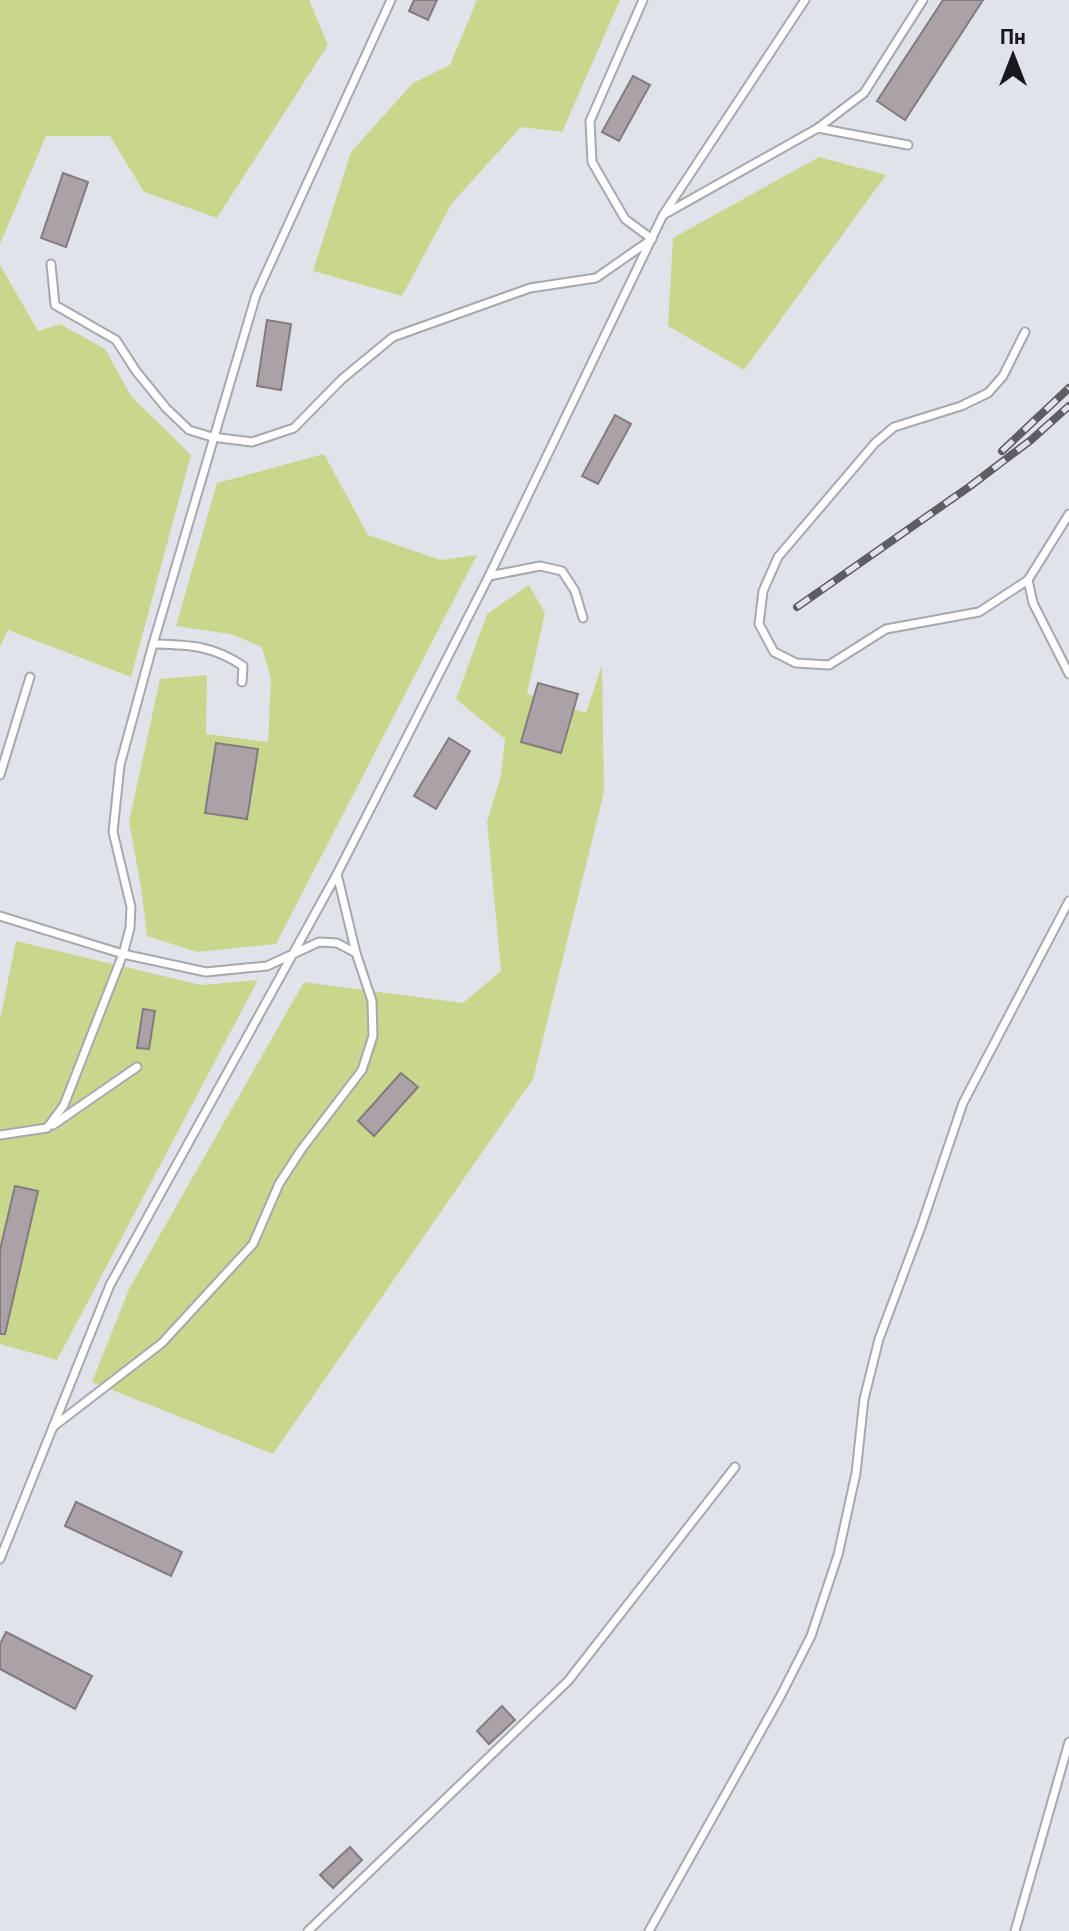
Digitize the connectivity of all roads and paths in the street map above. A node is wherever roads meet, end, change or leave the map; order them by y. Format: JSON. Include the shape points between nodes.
{"nodes":[{"id":1,"x":391,"y":0,"type":"edge"},
{"id":2,"x":643,"y":0,"type":"edge"},
{"id":3,"x":805,"y":0,"type":"edge"},
{"id":4,"x":923,"y":0,"type":"edge"},
{"id":5,"x":818,"y":128,"type":"junction"},
{"id":6,"x":908,"y":145,"type":"dead end"},
{"id":7,"x":663,"y":215,"type":"junction"},
{"id":8,"x":652,"y":239,"type":"junction"},
{"id":9,"x":51,"y":264,"type":"dead end"},
{"id":10,"x":1025,"y":332,"type":"dead end"},
{"id":11,"x":212,"y":437,"type":"junction"},
{"id":12,"x":1069,"y":514,"type":"edge"},
{"id":13,"x":489,"y":576,"type":"junction"},
{"id":14,"x":1028,"y":580,"type":"junction"},
{"id":15,"x":583,"y":618,"type":"dead end"},
{"id":16,"x":153,"y":644,"type":"junction"},
{"id":17,"x":1069,"y":674,"type":"edge"},
{"id":18,"x":30,"y":677,"type":"dead end"},
{"id":19,"x":242,"y":682,"type":"dead end"},
{"id":20,"x":0,"y":775,"type":"edge"},
{"id":21,"x":337,"y":874,"type":"junction"},
{"id":22,"x":1069,"y":901,"type":"edge"},
{"id":23,"x":0,"y":916,"type":"edge"},
{"id":24,"x":356,"y":953,"type":"junction"},
{"id":25,"x":123,"y":954,"type":"junction"},
{"id":26,"x":294,"y":955,"type":"junction"},
{"id":27,"x":137,"y":1067,"type":"dead end"},
{"id":28,"x":47,"y":1128,"type":"junction"},
{"id":29,"x":0,"y":1135,"type":"edge"},
{"id":30,"x":52,"y":1429,"type":"junction"},
{"id":31,"x":735,"y":1467,"type":"dead end"},
{"id":32,"x":0,"y":1559,"type":"edge"},
{"id":33,"x":1069,"y":1742,"type":"edge"},
{"id":34,"x":308,"y":1931,"type":"edge"},
{"id":35,"x":649,"y":1931,"type":"edge"},
{"id":36,"x":1015,"y":1931,"type":"edge"}],
"edges":[{"from":1,"to":11,"type":"lane","via":[[256,295]]},
{"from":2,"to":8,"type":"lane","via":[[590,121],[592,162],[625,219]]},
{"from":3,"to":7,"type":"lane"},
{"from":4,"to":5,"type":"lane","via":[[864,93]]},
{"from":5,"to":6,"type":"lane"},
{"from":5,"to":7,"type":"lane"},
{"from":7,"to":8,"type":"lane"},
{"from":8,"to":11,"type":"lane","via":[[596,278],[530,288],[393,337],[294,428],[252,442]]},
{"from":8,"to":13,"type":"lane"},
{"from":9,"to":11,"type":"lane","via":[[55,305],[116,340],[166,408],[189,430]]},
{"from":10,"to":14,"type":"lane","via":[[1003,376],[988,393],[894,427],[875,443],[778,557],[763,591],[759,624],[774,652],[796,663],[829,665],[886,629],[979,612]]},
{"from":11,"to":16,"type":"lane"},
{"from":12,"to":14,"type":"lane"},
{"from":13,"to":15,"type":"lane","via":[[540,566],[562,571]]},
{"from":13,"to":21,"type":"lane"},
{"from":14,"to":17,"type":"lane","via":[[1033,603]]},
{"from":16,"to":19,"type":"lane","via":[[222,652],[243,666]]},
{"from":16,"to":25,"type":"lane","via":[[120,765],[113,832],[131,907]]},
{"from":18,"to":20,"type":"lane"},
{"from":21,"to":24,"type":"lane"},
{"from":21,"to":26,"type":"lane"},
{"from":22,"to":35,"type":"lane","via":[[963,1103],[879,1339],[838,1555],[811,1636]]},
{"from":23,"to":25,"type":"lane"},
{"from":24,"to":26,"type":"lane","via":[[337,943],[319,942]]},
{"from":24,"to":30,"type":"lane","via":[[372,1001],[373,1036],[362,1070],[279,1184],[253,1244],[162,1343]]},
{"from":25,"to":26,"type":"lane","via":[[206,972],[267,966]]},
{"from":25,"to":28,"type":"lane","via":[[64,1105]]},
{"from":26,"to":30,"type":"lane","via":[[110,1285]]},
{"from":27,"to":28,"type":"lane"},
{"from":28,"to":29,"type":"lane"},
{"from":30,"to":32,"type":"lane"},
{"from":31,"to":34,"type":"lane","via":[[568,1681]]},
{"from":33,"to":36,"type":"lane"}]}
